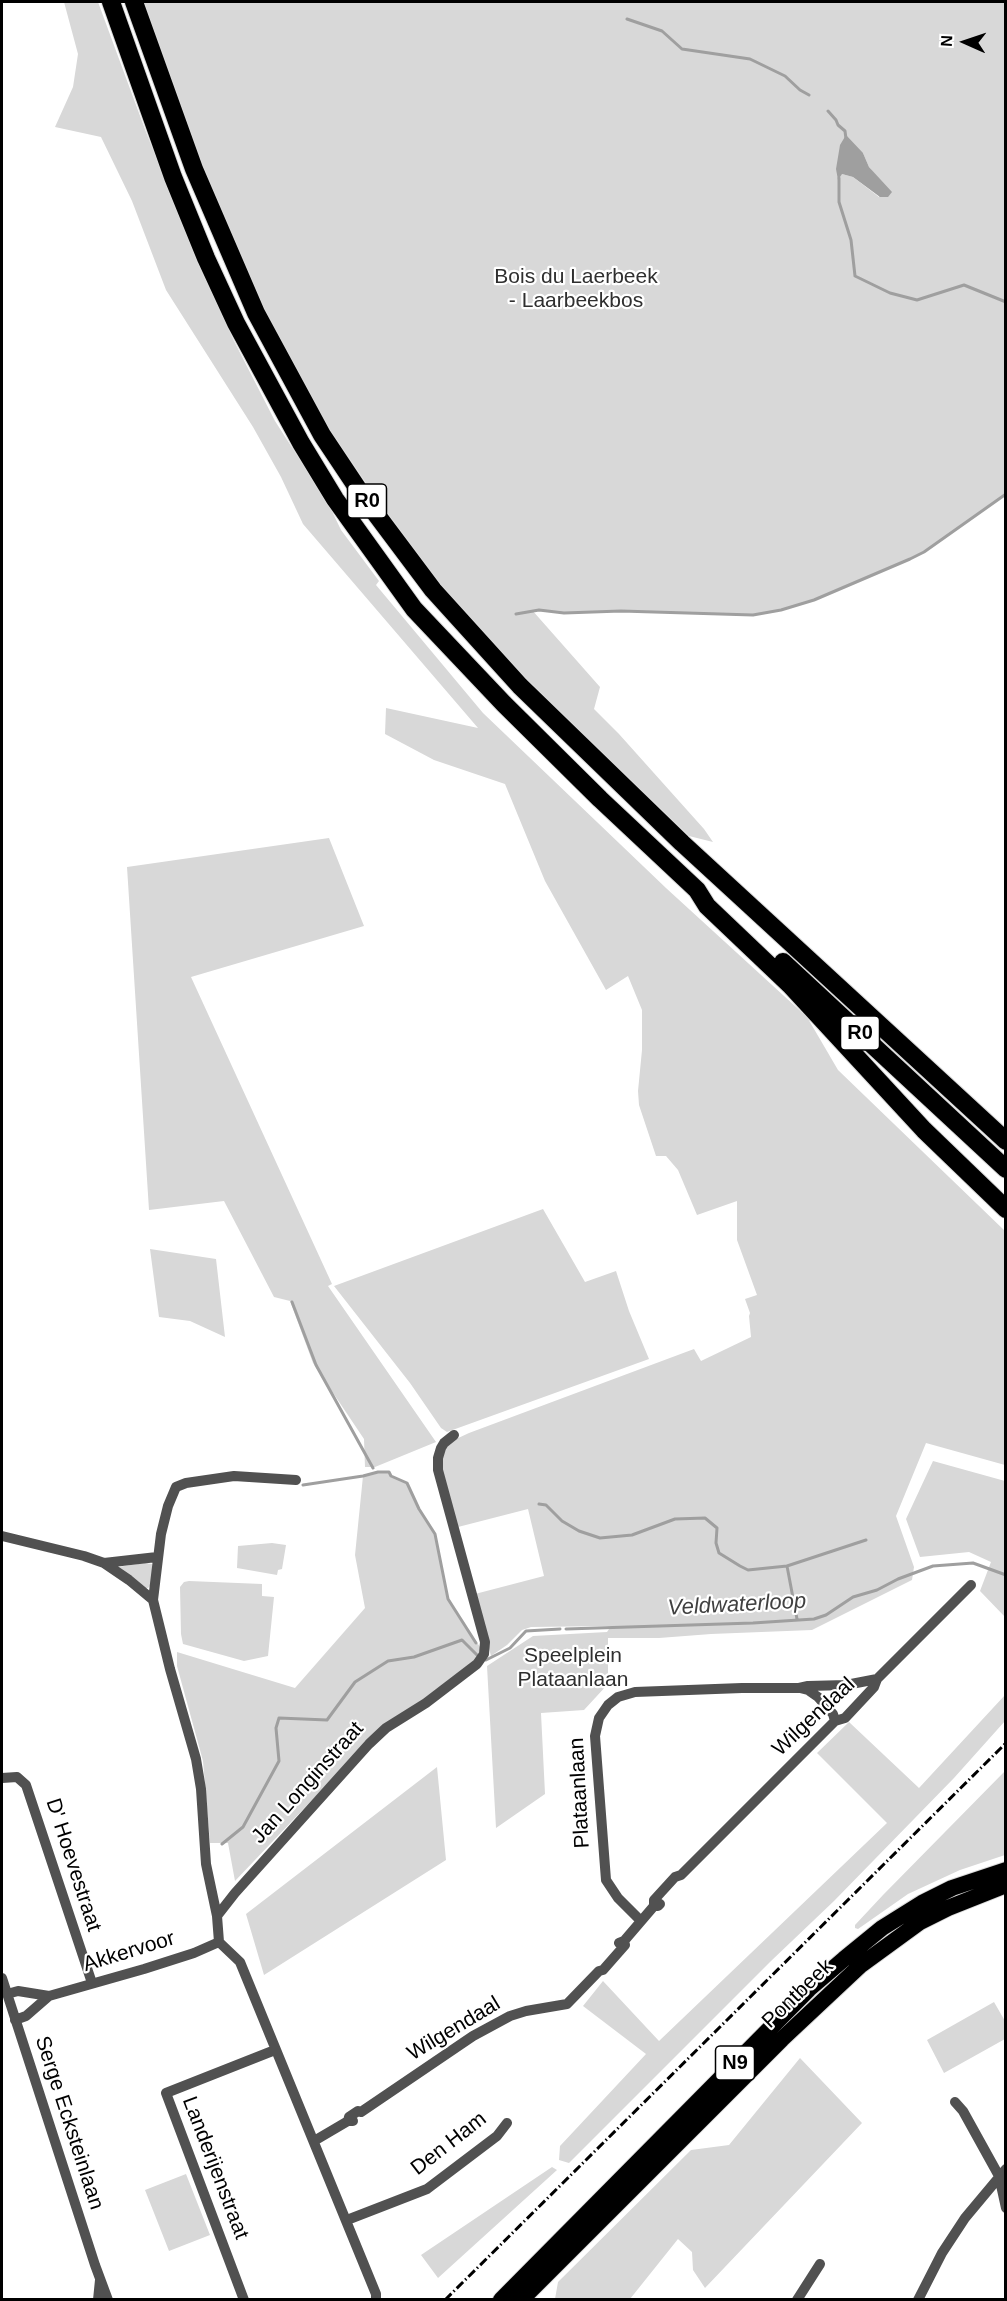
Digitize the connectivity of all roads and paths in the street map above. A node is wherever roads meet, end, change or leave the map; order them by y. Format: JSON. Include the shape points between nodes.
{"nodes":[{"id":1,"x":111,"y":2,"type":"edge"},
{"id":2,"x":134,"y":2,"type":"edge"},
{"id":3,"x":697,"y":890,"type":"junction"},
{"id":4,"x":1005,"y":1141,"type":"edge"},
{"id":5,"x":1005,"y":1169,"type":"edge"},
{"id":6,"x":1005,"y":1209,"type":"edge"},
{"id":7,"x":454,"y":1435,"type":"dead end"},
{"id":8,"x":296,"y":1480,"type":"dead end"},
{"id":9,"x":2,"y":1536,"type":"edge"},
{"id":10,"x":157,"y":1557,"type":"junction"},
{"id":11,"x":104,"y":1563,"type":"junction"},
{"id":12,"x":971,"y":1585,"type":"dead end"},
{"id":13,"x":153,"y":1600,"type":"junction"},
{"id":14,"x":877,"y":1679,"type":"junction"},
{"id":15,"x":800,"y":1688,"type":"junction"},
{"id":16,"x":835,"y":1720,"type":"junction"},
{"id":17,"x":2,"y":1778,"type":"edge"},
{"id":18,"x":1005,"y":1870,"type":"edge"},
{"id":19,"x":1005,"y":1886,"type":"edge"},
{"id":20,"x":217,"y":1916,"type":"junction"},
{"id":21,"x":641,"y":1921,"type":"junction"},
{"id":22,"x":219,"y":1942,"type":"junction"},
{"id":23,"x":2,"y":1978,"type":"edge"},
{"id":24,"x":92,"y":1983,"type":"junction"},
{"id":25,"x":7,"y":1994,"type":"junction"},
{"id":26,"x":49,"y":1996,"type":"junction"},
{"id":27,"x":15,"y":2020,"type":"junction"},
{"id":28,"x":275,"y":2050,"type":"junction"},
{"id":29,"x":955,"y":2102,"type":"dead end"},
{"id":30,"x":507,"y":2123,"type":"dead end"},
{"id":31,"x":314,"y":2141,"type":"junction"},
{"id":32,"x":1002,"y":2173,"type":"edge"},
{"id":33,"x":1005,"y":2208,"type":"edge"},
{"id":34,"x":347,"y":2220,"type":"junction"},
{"id":35,"x":820,"y":2264,"type":"dead end"},
{"id":36,"x":100,"y":2280,"type":"junction"},
{"id":37,"x":243,"y":2299,"type":"edge"},
{"id":38,"x":98,"y":2300,"type":"edge"},
{"id":39,"x":108,"y":2300,"type":"edge"},
{"id":40,"x":376,"y":2300,"type":"edge"},
{"id":41,"x":501,"y":2300,"type":"edge"},
{"id":42,"x":521,"y":2300,"type":"edge"},
{"id":43,"x":797,"y":2300,"type":"edge"},
{"id":44,"x":918,"y":2300,"type":"edge"}],
"edges":[{"from":1,"to":3,"type":"highway","number":"R0","via":[[206,258],[266,382],[335,499],[414,609],[504,704]]},
{"from":2,"to":4,"type":"highway","number":"R0","via":[[194,169],[256,313],[322,435],[433,590],[520,686],[682,843]]},
{"from":3,"to":5,"type":"highway","number":"R0","via":[[714,898]]},
{"from":3,"to":6,"type":"highway","via":[[707,906],[790,985],[924,1130]]},
{"from":7,"to":20,"type":"street","name":"Jan Longinstraat","via":[[441,1448],[438,1470],[485,1642],[484,1654],[477,1664],[369,1743]]},
{"from":8,"to":10,"type":"street","via":[[234,1476],[176,1487]]},
{"from":9,"to":11,"type":"street"},
{"from":10,"to":11,"type":"street"},
{"from":10,"to":13,"type":"street"},
{"from":11,"to":13,"type":"street"},
{"from":12,"to":14,"type":"street","name":"Wilgendaal"},
{"from":13,"to":20,"type":"street","via":[[196,1759],[206,1864]]},
{"from":14,"to":15,"type":"street","name":"Plataanlaan"},
{"from":14,"to":16,"type":"street","name":"Wilgendaal","via":[[845,1718]]},
{"from":15,"to":16,"type":"street","via":[[818,1697]]},
{"from":15,"to":21,"type":"street","name":"Plataanlaan","via":[[635,1692],[618,1697],[603,1711],[596,1736],[606,1880]]},
{"from":16,"to":21,"type":"street","name":"Wilgendaal","via":[[681,1875],[681,1881]]},
{"from":17,"to":24,"type":"street","name":"D' Hoevestraat","via":[[17,1777],[26,1785]]},
{"from":18,"to":41,"type":"highway","number":"N9","via":[[922,1903],[882,1928],[844,1959],[809,1989]]},
{"from":19,"to":42,"type":"highway","name":"Pontbeek","number":"N9","via":[[920,1922],[861,1965]]},
{"from":20,"to":22,"type":"street"},
{"from":21,"to":31,"type":"street","name":"Wilgendaal","via":[[567,2004],[526,2011],[500,2021]]},
{"from":22,"to":24,"type":"street","name":"Akkervoor"},
{"from":22,"to":28,"type":"street","via":[[240,1962]]},
{"from":23,"to":25,"type":"street","name":"Serge Ecksteinlaan"},
{"from":24,"to":26,"type":"street","name":"Akkervoor"},
{"from":25,"to":26,"type":"street","name":"Akkervoor","via":[[18,1991]]},
{"from":25,"to":27,"type":"street","name":"Serge Ecksteinlaan"},
{"from":26,"to":27,"type":"street","name":"Akkervoor","via":[[26,2016]]},
{"from":27,"to":36,"type":"street","name":"Serge Ecksteinlaan"},
{"from":28,"to":31,"type":"street"},
{"from":28,"to":37,"type":"street","name":"Landerijenstraat","via":[[166,2093]]},
{"from":29,"to":32,"type":"street"},
{"from":30,"to":34,"type":"street","name":"Den Ham","via":[[497,2136],[427,2189]]},
{"from":31,"to":34,"type":"street"},
{"from":32,"to":33,"type":"street"},
{"from":32,"to":44,"type":"street","via":[[965,2218]]},
{"from":34,"to":40,"type":"street"},
{"from":35,"to":43,"type":"street"},
{"from":36,"to":38,"type":"street","name":"Serge Ecksteinlaan"},
{"from":36,"to":39,"type":"street","name":"Serge Ecksteinlaan"}]}
